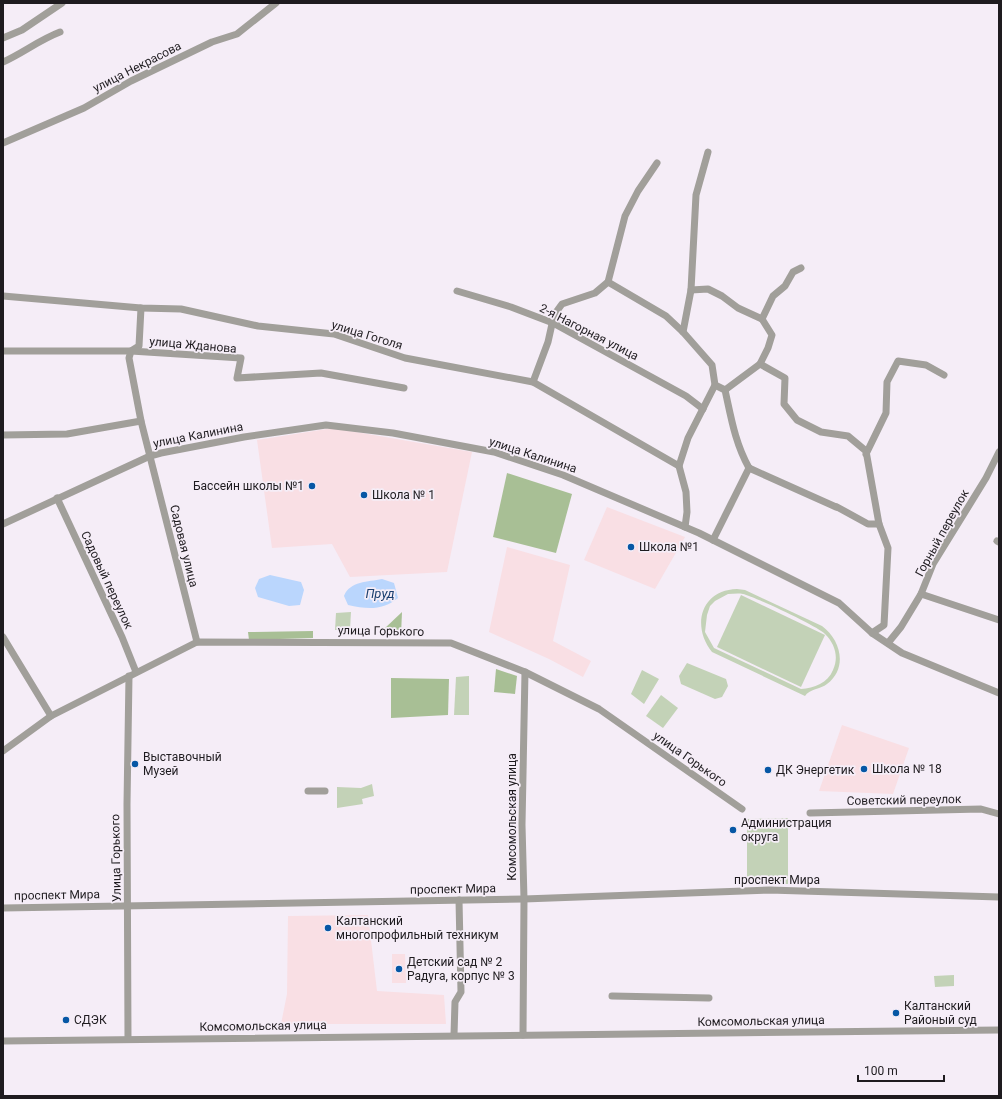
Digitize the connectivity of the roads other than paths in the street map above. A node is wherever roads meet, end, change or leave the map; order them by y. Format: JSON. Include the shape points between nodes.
{"nodes":[{"id":1,"x":62,"y":3,"type":"edge"},
{"id":2,"x":276,"y":3,"type":"edge"},
{"id":3,"x":60,"y":32,"type":"dead end"},
{"id":4,"x":3,"y":38,"type":"edge"},
{"id":5,"x":3,"y":62,"type":"edge"},
{"id":6,"x":3,"y":143,"type":"edge"},
{"id":7,"x":708,"y":152,"type":"dead end"},
{"id":8,"x":657,"y":163,"type":"dead end"},
{"id":9,"x":801,"y":268,"type":"dead end"},
{"id":10,"x":608,"y":282,"type":"junction"},
{"id":11,"x":457,"y":290,"type":"dead end"},
{"id":12,"x":691,"y":290,"type":"junction"},
{"id":13,"x":3,"y":296,"type":"edge"},
{"id":14,"x":141,"y":308,"type":"junction"},
{"id":15,"x":762,"y":319,"type":"junction"},
{"id":16,"x":553,"y":323,"type":"junction"},
{"id":17,"x":683,"y":332,"type":"junction"},
{"id":18,"x":3,"y":351,"type":"edge"},
{"id":19,"x":131,"y":351,"type":"junction"},
{"id":20,"x":760,"y":364,"type":"junction"},
{"id":21,"x":944,"y":375,"type":"dead end"},
{"id":22,"x":533,"y":382,"type":"junction"},
{"id":23,"x":715,"y":385,"type":"junction"},
{"id":24,"x":404,"y":388,"type":"dead end"},
{"id":25,"x":726,"y":390,"type":"junction"},
{"id":26,"x":703,"y":410,"type":"junction"},
{"id":27,"x":141,"y":420,"type":"junction"},
{"id":28,"x":3,"y":435,"type":"edge"},
{"id":29,"x":999,"y":452,"type":"edge"},
{"id":30,"x":866,"y":454,"type":"junction"},
{"id":31,"x":150,"y":456,"type":"junction"},
{"id":32,"x":679,"y":466,"type":"junction"},
{"id":33,"x":749,"y":468,"type":"junction"},
{"id":34,"x":57,"y":498,"type":"junction"},
{"id":35,"x":3,"y":524,"type":"edge"},
{"id":36,"x":879,"y":524,"type":"junction"},
{"id":37,"x":685,"y":527,"type":"junction"},
{"id":38,"x":713,"y":540,"type":"junction"},
{"id":39,"x":921,"y":594,"type":"junction"},
{"id":40,"x":999,"y":620,"type":"edge"},
{"id":41,"x":872,"y":633,"type":"junction"},
{"id":42,"x":3,"y":637,"type":"edge"},
{"id":43,"x":196,"y":642,"type":"junction"},
{"id":44,"x":888,"y":642,"type":"junction"},
{"id":45,"x":136,"y":672,"type":"junction"},
{"id":46,"x":525,"y":672,"type":"junction"},
{"id":47,"x":129,"y":676,"type":"junction"},
{"id":48,"x":999,"y":693,"type":"edge"},
{"id":49,"x":51,"y":716,"type":"junction"},
{"id":50,"x":3,"y":751,"type":"edge"},
{"id":51,"x":308,"y":791,"type":"dead end"},
{"id":52,"x":325,"y":791,"type":"dead end"},
{"id":53,"x":742,"y":810,"type":"dead end"},
{"id":54,"x":810,"y":813,"type":"dead end"},
{"id":55,"x":999,"y":814,"type":"edge"},
{"id":56,"x":999,"y":896,"type":"edge"},
{"id":57,"x":524,"y":899,"type":"junction"},
{"id":58,"x":460,"y":900,"type":"junction"},
{"id":59,"x":128,"y":905,"type":"junction"},
{"id":60,"x":3,"y":908,"type":"edge"},
{"id":61,"x":612,"y":996,"type":"dead end"},
{"id":62,"x":709,"y":998,"type":"dead end"},
{"id":63,"x":999,"y":1030,"type":"edge"},
{"id":64,"x":454,"y":1035,"type":"junction"},
{"id":65,"x":523,"y":1035,"type":"junction"},
{"id":66,"x":128,"y":1039,"type":"junction"},
{"id":67,"x":3,"y":1041,"type":"edge"}],
"edges":[{"from":1,"to":4,"type":"street","via":[[22,30]]},
{"from":2,"to":6,"type":"street","name":"улица Некрасова","via":[[237,34],[212,42],[131,81],[84,108]]},
{"from":3,"to":5,"type":"street"},
{"from":7,"to":12,"type":"street","via":[[696,195]]},
{"from":8,"to":10,"type":"street","via":[[625,216]]},
{"from":9,"to":15,"type":"street","via":[[793,272],[785,286],[773,296]]},
{"from":10,"to":16,"type":"street","via":[[595,293],[562,304],[554,315]]},
{"from":10,"to":17,"type":"street","via":[[666,316]]},
{"from":11,"to":16,"type":"street","name":"2-я Нагорная улица"},
{"from":12,"to":15,"type":"street","via":[[708,289],[738,308]]},
{"from":12,"to":17,"type":"street"},
{"from":13,"to":14,"type":"street","name":"улица Гоголя"},
{"from":14,"to":19,"type":"street","via":[[139,346]]},
{"from":14,"to":22,"type":"street","name":"улица Гоголя","via":[[181,309],[258,326],[334,334],[405,358]]},
{"from":15,"to":20,"type":"street","via":[[772,335]]},
{"from":16,"to":22,"type":"street"},
{"from":16,"to":26,"type":"street","name":"2-я Нагорная улица","via":[[680,392]]},
{"from":17,"to":23,"type":"street","via":[[712,365]]},
{"from":18,"to":19,"type":"street","name":"улица Жданова"},
{"from":19,"to":24,"type":"street","name":"улица Жданова","via":[[241,358],[237,378],[321,373]]},
{"from":19,"to":27,"type":"street","name":"Садовая улица","via":[[129,358]]},
{"from":20,"to":25,"type":"street"},
{"from":20,"to":30,"type":"street","via":[[785,378],[784,404],[797,420],[821,432],[848,436],[866,451]]},
{"from":21,"to":30,"type":"street","via":[[926,365],[898,361],[887,382],[886,413]]},
{"from":22,"to":32,"type":"street","name":"улица Гоголя"},
{"from":23,"to":25,"type":"street"},
{"from":23,"to":26,"type":"street"},
{"from":25,"to":33,"type":"street","via":[[733,429]]},
{"from":26,"to":32,"type":"street","via":[[688,438]]},
{"from":27,"to":28,"type":"street","via":[[66,434]]},
{"from":27,"to":31,"type":"street","name":"Садовая улица"},
{"from":29,"to":39,"type":"street","name":"Горный переулок","via":[[933,564]]},
{"from":30,"to":36,"type":"street"},
{"from":31,"to":34,"type":"street","name":"улица Калинина"},
{"from":31,"to":37,"type":"street","name":"улица Калинина","via":[[244,436],[326,425],[392,433],[494,452],[563,475]]},
{"from":31,"to":43,"type":"street","name":"Садовая улица"},
{"from":32,"to":37,"type":"street","via":[[686,492]]},
{"from":33,"to":36,"type":"street","via":[[868,524]]},
{"from":33,"to":38,"type":"street"},
{"from":34,"to":35,"type":"street","name":"улица Калинина"},
{"from":34,"to":45,"type":"street","name":"Садовый переулок"},
{"from":36,"to":41,"type":"street","via":[[888,548],[887,586],[884,625]]},
{"from":37,"to":38,"type":"street","name":"улица Калинина"},
{"from":38,"to":41,"type":"street","name":"улица Калинина","via":[[839,603]]},
{"from":39,"to":40,"type":"street"},
{"from":39,"to":44,"type":"street","name":"Горный переулок","via":[[901,627]]},
{"from":41,"to":44,"type":"street","name":"улица Калинина"},
{"from":42,"to":49,"type":"street"},
{"from":43,"to":45,"type":"street","name":"улица Горького"},
{"from":43,"to":46,"type":"street","name":"улица Горького","via":[[451,643]]},
{"from":44,"to":48,"type":"street","name":"улица Калинина","via":[[902,653]]},
{"from":45,"to":47,"type":"street","name":"улица Горького"},
{"from":46,"to":53,"type":"street","name":"улица Горького","via":[[599,709]]},
{"from":46,"to":57,"type":"street","name":"Комсомольская улица","via":[[522,825]]},
{"from":47,"to":49,"type":"street","name":"улица Горького"},
{"from":47,"to":59,"type":"street","name":"Улица Горького"},
{"from":49,"to":50,"type":"street","name":"улица Горького"},
{"from":51,"to":52,"type":"street"},
{"from":54,"to":55,"type":"street","name":"Советский переулок","via":[[974,809]]},
{"from":56,"to":57,"type":"street","name":"проспект Мира","via":[[769,890]]},
{"from":57,"to":58,"type":"street","name":"проспект Мира"},
{"from":57,"to":65,"type":"street","name":"Комсомольская улица"},
{"from":58,"to":59,"type":"street","name":"проспект Мира"},
{"from":58,"to":64,"type":"street","via":[[461,992],[455,1002]]},
{"from":59,"to":60,"type":"street","name":"проспект Мира"},
{"from":59,"to":66,"type":"street","name":"Улица Горького"},
{"from":61,"to":62,"type":"street"},
{"from":63,"to":65,"type":"street","name":"Комсомольская улица"},
{"from":64,"to":65,"type":"street","name":"Комсомольская улица"},
{"from":64,"to":66,"type":"street","name":"Комсомольская улица"},
{"from":66,"to":67,"type":"street","name":"Комсомольская улица"}]}
